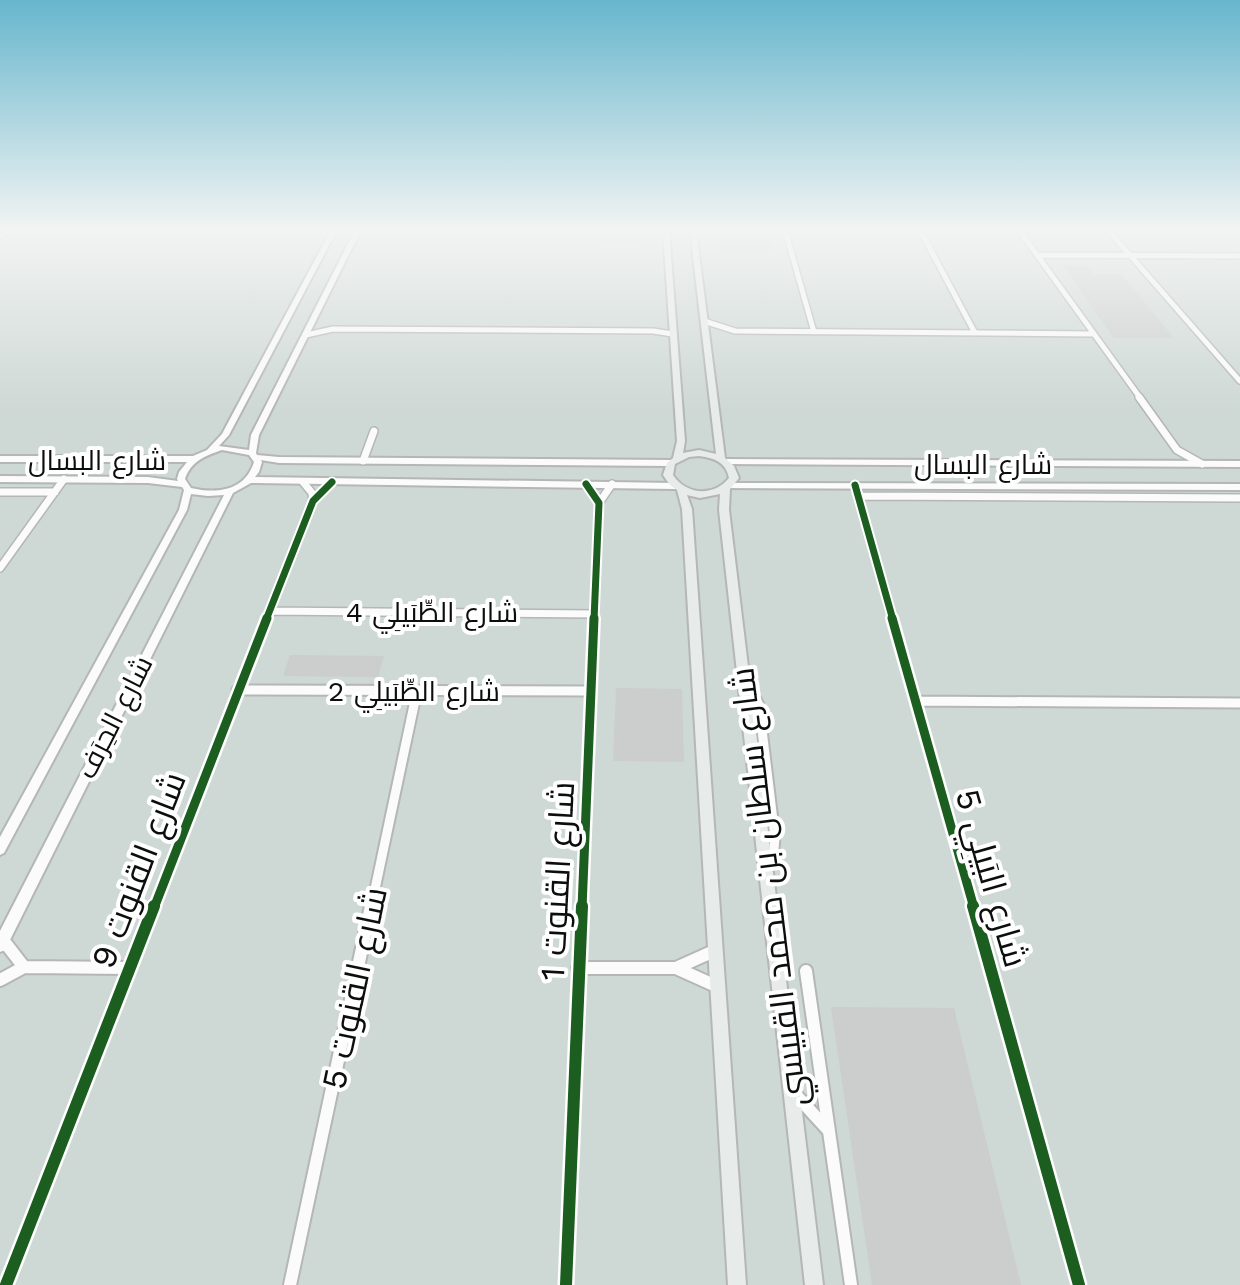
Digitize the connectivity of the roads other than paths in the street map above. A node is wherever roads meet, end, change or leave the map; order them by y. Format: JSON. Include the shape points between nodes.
{"nodes":[{"id":1,"x":302,"y":290,"type":"edge"},
{"id":2,"x":328,"y":290,"type":"edge"},
{"id":3,"x":670,"y":290,"type":"edge"},
{"id":4,"x":700,"y":290,"type":"edge"},
{"id":5,"x":802,"y":290,"type":"edge"},
{"id":6,"x":952,"y":290,"type":"edge"},
{"id":7,"x":1062,"y":290,"type":"edge"},
{"id":8,"x":1160,"y":290,"type":"edge"},
{"id":9,"x":704,"y":321,"type":"junction"},
{"id":10,"x":312,"y":323,"type":"junction"},
{"id":11,"x":333,"y":329,"type":"junction"},
{"id":12,"x":673,"y":330,"type":"junction"},
{"id":13,"x":735,"y":331,"type":"junction"},
{"id":14,"x":814,"y":332,"type":"junction"},
{"id":15,"x":975,"y":333,"type":"junction"},
{"id":16,"x":721,"y":334,"type":"dead end"},
{"id":17,"x":1094,"y":334,"type":"junction"},
{"id":18,"x":306,"y":335,"type":"junction"},
{"id":19,"x":1240,"y":381,"type":"edge"},
{"id":20,"x":374,"y":431,"type":"dead end"},
{"id":21,"x":1177,"y":450,"type":"junction"},
{"id":22,"x":210,"y":451,"type":"junction"},
{"id":23,"x":254,"y":455,"type":"junction"},
{"id":24,"x":0,"y":459,"type":"edge"},
{"id":25,"x":195,"y":459,"type":"junction"},
{"id":26,"x":674,"y":460,"type":"junction"},
{"id":27,"x":724,"y":460,"type":"junction"},
{"id":28,"x":363,"y":461,"type":"junction"},
{"id":29,"x":1169,"y":464,"type":"junction"},
{"id":30,"x":1202,"y":464,"type":"junction"},
{"id":31,"x":1240,"y":464,"type":"edge"},
{"id":32,"x":0,"y":479,"type":"edge"},
{"id":33,"x":64,"y":479,"type":"junction"},
{"id":34,"x":249,"y":480,"type":"junction"},
{"id":35,"x":303,"y":482,"type":"junction"},
{"id":36,"x":332,"y":482,"type":"junction"},
{"id":37,"x":586,"y":484,"type":"junction"},
{"id":38,"x":612,"y":484,"type":"junction"},
{"id":39,"x":185,"y":487,"type":"junction"},
{"id":40,"x":1240,"y":487,"type":"edge"},
{"id":41,"x":678,"y":488,"type":"junction"},
{"id":42,"x":727,"y":488,"type":"junction"},
{"id":43,"x":230,"y":491,"type":"junction"},
{"id":44,"x":856,"y":491,"type":"junction"},
{"id":45,"x":0,"y":492,"type":"edge"},
{"id":46,"x":55,"y":492,"type":"junction"},
{"id":47,"x":1240,"y":498,"type":"edge"},
{"id":48,"x":313,"y":501,"type":"junction"},
{"id":49,"x":599,"y":503,"type":"junction"},
{"id":50,"x":1,"y":566,"type":"edge"},
{"id":51,"x":269,"y":611,"type":"junction"},
{"id":52,"x":595,"y":614,"type":"junction"},
{"id":53,"x":237,"y":690,"type":"junction"},
{"id":54,"x":417,"y":691,"type":"junction"},
{"id":55,"x":591,"y":691,"type":"junction"},
{"id":56,"x":915,"y":701,"type":"junction"},
{"id":57,"x":1240,"y":703,"type":"edge"},
{"id":58,"x":0,"y":849,"type":"edge"},
{"id":59,"x":1,"y":942,"type":"edge"},
{"id":60,"x":714,"y":951,"type":"junction"},
{"id":61,"x":24,"y":967,"type":"junction"},
{"id":62,"x":128,"y":968,"type":"junction"},
{"id":63,"x":578,"y":968,"type":"junction"},
{"id":64,"x":676,"y":968,"type":"junction"},
{"id":65,"x":806,"y":971,"type":"dead end"},
{"id":66,"x":0,"y":980,"type":"edge"},
{"id":67,"x":716,"y":986,"type":"junction"},
{"id":68,"x":791,"y":1089,"type":"junction"},
{"id":69,"x":824,"y":1094,"type":"junction"},
{"id":70,"x":807,"y":1107,"type":"junction"},
{"id":71,"x":829,"y":1132,"type":"junction"},
{"id":72,"x":6,"y":1285,"type":"edge"},
{"id":73,"x":290,"y":1285,"type":"edge"},
{"id":74,"x":566,"y":1285,"type":"edge"},
{"id":75,"x":737,"y":1285,"type":"edge"},
{"id":76,"x":814,"y":1285,"type":"edge"},
{"id":77,"x":851,"y":1285,"type":"edge"},
{"id":78,"x":1079,"y":1285,"type":"edge"}],
"edges":[{"from":1,"to":22,"type":"street","via":[[225,435]]},
{"from":2,"to":10,"type":"street"},
{"from":3,"to":12,"type":"main road"},
{"from":4,"to":9,"type":"main road"},
{"from":5,"to":14,"type":"street"},
{"from":6,"to":15,"type":"street"},
{"from":7,"to":17,"type":"street"},
{"from":8,"to":19,"type":"street"},
{"from":9,"to":13,"type":"street"},
{"from":9,"to":27,"type":"main road"},
{"from":10,"to":11,"type":"street"},
{"from":10,"to":18,"type":"street"},
{"from":11,"to":12,"type":"street"},
{"from":11,"to":18,"type":"street"},
{"from":12,"to":26,"type":"main road","via":[[681,441]]},
{"from":13,"to":14,"type":"street"},
{"from":13,"to":16,"type":"street"},
{"from":14,"to":15,"type":"street"},
{"from":15,"to":17,"type":"street"},
{"from":17,"to":21,"type":"street"},
{"from":18,"to":23,"type":"street","via":[[255,435]]},
{"from":20,"to":28,"type":"street"},
{"from":21,"to":29,"type":"street"},
{"from":21,"to":30,"type":"street"},
{"from":22,"to":23,"type":"street","via":[[234,448]]},
{"from":22,"to":25,"type":"street"},
{"from":23,"to":28,"type":"street"},
{"from":23,"to":34,"type":"street","via":[[258,468]]},
{"from":24,"to":25,"type":"street","name":"شارع البسال"},
{"from":25,"to":39,"type":"street","name":"شارع الحِرَف","via":[[182,474]]},
{"from":26,"to":27,"type":"main road","via":[[699,453]]},
{"from":26,"to":28,"type":"street"},
{"from":26,"to":41,"type":"main road","via":[[668,475]]},
{"from":27,"to":29,"type":"street","name":"شارع البسال"},
{"from":27,"to":42,"type":"main road","via":[[734,472]]},
{"from":29,"to":30,"type":"street","name":"شارع البسال"},
{"from":30,"to":31,"type":"street","name":"شارع البسال"},
{"from":32,"to":33,"type":"street","name":"شارع البسال"},
{"from":33,"to":39,"type":"street","name":"شارع البسال","via":[[148,480]]},
{"from":33,"to":46,"type":"street"},
{"from":34,"to":35,"type":"street"},
{"from":34,"to":43,"type":"street"},
{"from":35,"to":36,"type":"street"},
{"from":35,"to":48,"type":"street"},
{"from":36,"to":37,"type":"street"},
{"from":36,"to":48,"type":"street","name":"شارع القنوت 9"},
{"from":37,"to":38,"type":"street"},
{"from":37,"to":49,"type":"street"},
{"from":38,"to":41,"type":"street"},
{"from":38,"to":49,"type":"street"},
{"from":39,"to":43,"type":"street","name":"شارع البسال","via":[[207,494]]},
{"from":39,"to":58,"type":"street","name":"شارع الحِرَف","via":[[183,510]]},
{"from":40,"to":44,"type":"street","name":"شارع البسال"},
{"from":41,"to":42,"type":"main road","via":[[705,495]]},
{"from":41,"to":60,"type":"main road","name":"شارع سلطان بن محمد القبيسي","via":[[687,509]]},
{"from":42,"to":44,"type":"street","name":"شارع البسال"},
{"from":42,"to":68,"type":"main road","name":"شارع سلطان بن محمد القبيسي","via":[[724,510]]},
{"from":43,"to":59,"type":"street","name":"شارع الحِرَف"},
{"from":44,"to":47,"type":"street"},
{"from":44,"to":56,"type":"street","name":"شارع البَيلِي 5"},
{"from":45,"to":46,"type":"street"},
{"from":46,"to":50,"type":"street"},
{"from":48,"to":51,"type":"street","name":"شارع القنوت 9"},
{"from":49,"to":52,"type":"street","name":"شارع القنوت 1"},
{"from":51,"to":52,"type":"street","name":"شارع الطِّبَيلِي 4"},
{"from":51,"to":53,"type":"street","name":"شارع القنوت 9"},
{"from":52,"to":55,"type":"street","name":"شارع القنوت 1"},
{"from":53,"to":54,"type":"street","name":"شارع الطِّبَيلِي 2"},
{"from":53,"to":62,"type":"street","name":"شارع القنوت 9"},
{"from":54,"to":55,"type":"street","name":"شارع الطِّبَيلِي 2"},
{"from":54,"to":73,"type":"street","name":"شارع القنوت 5"},
{"from":55,"to":63,"type":"street","name":"شارع القنوت 1"},
{"from":56,"to":57,"type":"street"},
{"from":56,"to":78,"type":"street","name":"شارع البَيلِي 5"},
{"from":59,"to":61,"type":"street"},
{"from":60,"to":64,"type":"street"},
{"from":60,"to":67,"type":"main road","name":"شارع سلطان بن محمد القبيسي"},
{"from":61,"to":62,"type":"street"},
{"from":61,"to":66,"type":"street"},
{"from":62,"to":72,"type":"street","name":"شارع القنوت 9"},
{"from":63,"to":64,"type":"street"},
{"from":63,"to":74,"type":"street","name":"شارع القنوت 1"},
{"from":64,"to":67,"type":"street"},
{"from":65,"to":69,"type":"street"},
{"from":67,"to":75,"type":"main road","name":"شارع سلطان بن محمد القبيسي"},
{"from":68,"to":70,"type":"street"},
{"from":68,"to":76,"type":"main road","name":"شارع سلطان بن محمد القبيسي"},
{"from":69,"to":70,"type":"street","via":[[818,1104]]},
{"from":69,"to":71,"type":"street"},
{"from":70,"to":71,"type":"street"},
{"from":71,"to":77,"type":"street"}]}
